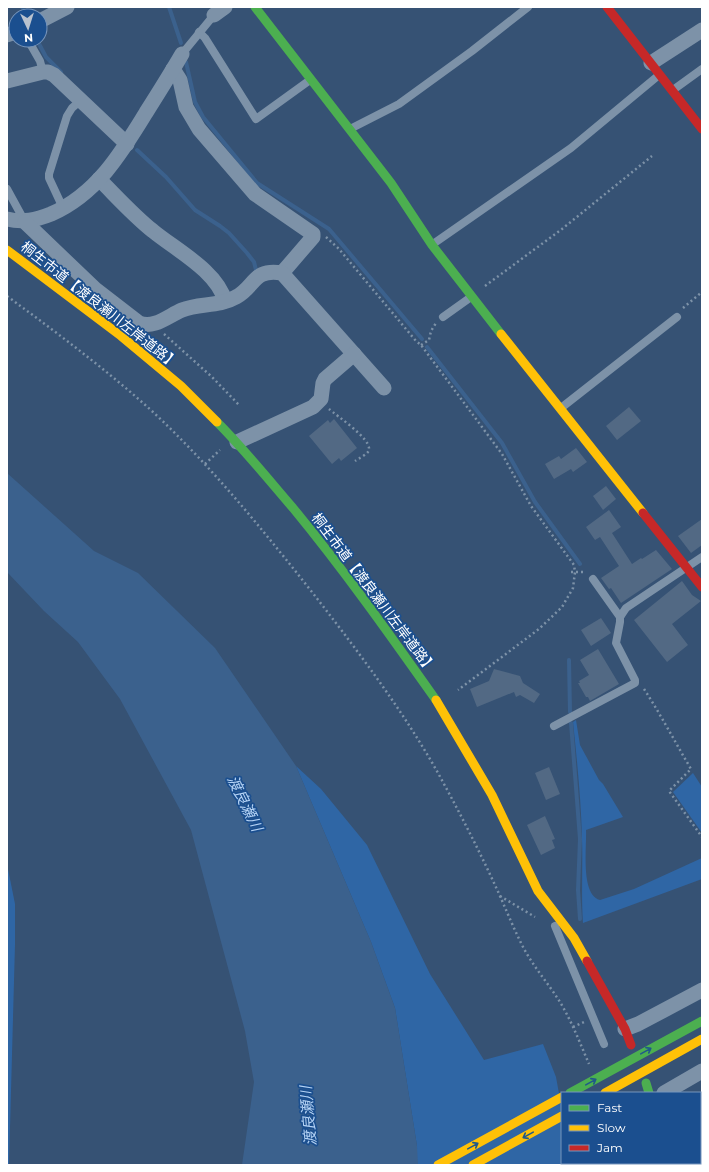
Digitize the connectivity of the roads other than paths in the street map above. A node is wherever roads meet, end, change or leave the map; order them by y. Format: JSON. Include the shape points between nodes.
{"nodes":[{"id":1,"x":68,"y":7,"type":"edge"},
{"id":2,"x":255,"y":7,"type":"edge"},
{"id":3,"x":528,"y":7,"type":"edge"},
{"id":4,"x":607,"y":7,"type":"edge"},
{"id":5,"x":219,"y":11,"type":"edge"},
{"id":6,"x":48,"y":17,"type":"edge"},
{"id":7,"x":702,"y":30,"type":"edge"},
{"id":8,"x":198,"y":32,"type":"junction"},
{"id":9,"x":33,"y":48,"type":"edge"},
{"id":10,"x":182,"y":54,"type":"joint"},
{"id":11,"x":173,"y":69,"type":"junction"},
{"id":12,"x":656,"y":69,"type":"junction"},
{"id":13,"x":702,"y":69,"type":"edge"},
{"id":14,"x":43,"y":72,"type":"junction"},
{"id":15,"x":7,"y":80,"type":"edge"},
{"id":16,"x":310,"y":80,"type":"junction"},
{"id":17,"x":672,"y":90,"type":"junction"},
{"id":18,"x":80,"y":101,"type":"junction"},
{"id":19,"x":349,"y":129,"type":"junction"},
{"id":20,"x":702,"y":129,"type":"edge"},
{"id":21,"x":127,"y":144,"type":"junction"},
{"id":22,"x":99,"y":180,"type":"junction"},
{"id":23,"x":7,"y":189,"type":"edge"},
{"id":24,"x":63,"y":208,"type":"junction"},
{"id":25,"x":7,"y":220,"type":"edge"},
{"id":26,"x":25,"y":222,"type":"junction"},
{"id":27,"x":432,"y":245,"type":"junction"},
{"id":28,"x":7,"y":250,"type":"edge"},
{"id":29,"x":282,"y":273,"type":"junction"},
{"id":30,"x":471,"y":296,"type":"junction"},
{"id":31,"x":225,"y":301,"type":"junction"},
{"id":32,"x":443,"y":317,"type":"road end"},
{"id":33,"x":677,"y":317,"type":"road end"},
{"id":34,"x":354,"y":354,"type":"junction"},
{"id":35,"x":384,"y":388,"type":"dead end"},
{"id":36,"x":560,"y":408,"type":"junction"},
{"id":37,"x":237,"y":442,"type":"junction"},
{"id":38,"x":702,"y":557,"type":"edge"},
{"id":39,"x":687,"y":567,"type":"junction"},
{"id":40,"x":593,"y":579,"type":"dead end"},
{"id":41,"x":702,"y":586,"type":"edge"},
{"id":42,"x":620,"y":617,"type":"junction"},
{"id":43,"x":554,"y":726,"type":"dead end"},
{"id":44,"x":556,"y":914,"type":"junction"},
{"id":45,"x":702,"y":990,"type":"edge"},
{"id":46,"x":702,"y":1020,"type":"edge"},
{"id":47,"x":625,"y":1029,"type":"junction"},
{"id":48,"x":702,"y":1039,"type":"edge"},
{"id":49,"x":604,"y":1044,"type":"dead end"},
{"id":50,"x":631,"y":1045,"type":"dead end"},
{"id":51,"x":702,"y":1071,"type":"edge"},
{"id":52,"x":646,"y":1084,"type":"dead end"},
{"id":53,"x":572,"y":1092,"type":"edge"},
{"id":54,"x":607,"y":1092,"type":"edge"},
{"id":55,"x":649,"y":1092,"type":"edge"},
{"id":56,"x":666,"y":1092,"type":"edge"},
{"id":57,"x":561,"y":1099,"type":"edge"},
{"id":58,"x":561,"y":1117,"type":"edge"},
{"id":59,"x":438,"y":1165,"type":"edge"},
{"id":60,"x":473,"y":1165,"type":"edge"}],
"edges":[{"from":1,"to":6,"type":"street"},
{"from":2,"to":16,"type":"main road"},
{"from":3,"to":19,"type":"lane","via":[[399,104]]},
{"from":4,"to":12,"type":"main road"},
{"from":5,"to":8,"type":"lane"},
{"from":7,"to":12,"type":"street"},
{"from":8,"to":10,"type":"lane"},
{"from":8,"to":16,"type":"lane","via":[[205,38],[256,119]]},
{"from":9,"to":14,"type":"lane"},
{"from":10,"to":11,"type":"street"},
{"from":11,"to":21,"type":"street"},
{"from":11,"to":29,"type":"street","via":[[180,80],[186,107],[199,129],[255,194],[314,234]]},
{"from":12,"to":17,"type":"main road"},
{"from":12,"to":27,"type":"lane","via":[[570,148]]},
{"from":13,"to":17,"type":"lane"},
{"from":14,"to":15,"type":"street"},
{"from":14,"to":18,"type":"street","via":[[54,75]]},
{"from":16,"to":19,"type":"main road"},
{"from":17,"to":20,"type":"main road"},
{"from":18,"to":21,"type":"street"},
{"from":18,"to":24,"type":"lane","via":[[67,116],[49,174]]},
{"from":19,"to":27,"type":"main road","via":[[391,183]]},
{"from":21,"to":22,"type":"street"},
{"from":22,"to":24,"type":"street"},
{"from":22,"to":31,"type":"street","via":[[153,231],[202,269],[221,289]]},
{"from":23,"to":26,"type":"lane"},
{"from":24,"to":26,"type":"street","via":[[40,219]]},
{"from":25,"to":26,"type":"street"},
{"from":26,"to":31,"type":"street","via":[[95,289],[139,323],[148,326],[184,310]]},
{"from":27,"to":30,"type":"main road"},
{"from":28,"to":37,"type":"main road","name":"桐生市道【渡良瀬川左岸道路】","via":[[121,336],[181,386]]},
{"from":29,"to":31,"type":"street","via":[[264,273],[257,276],[240,295]]},
{"from":29,"to":34,"type":"street"},
{"from":30,"to":32,"type":"lane"},
{"from":30,"to":36,"type":"main road"},
{"from":33,"to":36,"type":"lane"},
{"from":34,"to":35,"type":"street"},
{"from":34,"to":37,"type":"street","via":[[325,379],[319,402]]},
{"from":36,"to":39,"type":"main road"},
{"from":37,"to":44,"type":"main road","name":"桐生市道【渡良瀬川左岸道路】","via":[[332,555],[431,692],[485,782],[538,891]]},
{"from":38,"to":39,"type":"lane"},
{"from":39,"to":41,"type":"main road"},
{"from":39,"to":42,"type":"lane","via":[[626,608]]},
{"from":40,"to":42,"type":"lane"},
{"from":42,"to":43,"type":"lane","via":[[616,643],[635,683]]},
{"from":44,"to":47,"type":"main road","name":"桐生市道【渡良瀬川左岸道路】","via":[[574,938]]},
{"from":44,"to":49,"type":"lane","via":[[555,927]]},
{"from":45,"to":47,"type":"street"},
{"from":53,"to":46,"type":"main road","one_way":true},
{"from":47,"to":50,"type":"main road","name":"桐生市道【渡良瀬川左岸道路】"},
{"from":48,"to":54,"type":"main road"},
{"from":51,"to":56,"type":"street"},
{"from":52,"to":55,"type":"main road"},
{"from":59,"to":57,"type":"main road","one_way":true},
{"from":58,"to":60,"type":"main road","one_way":true}]}
